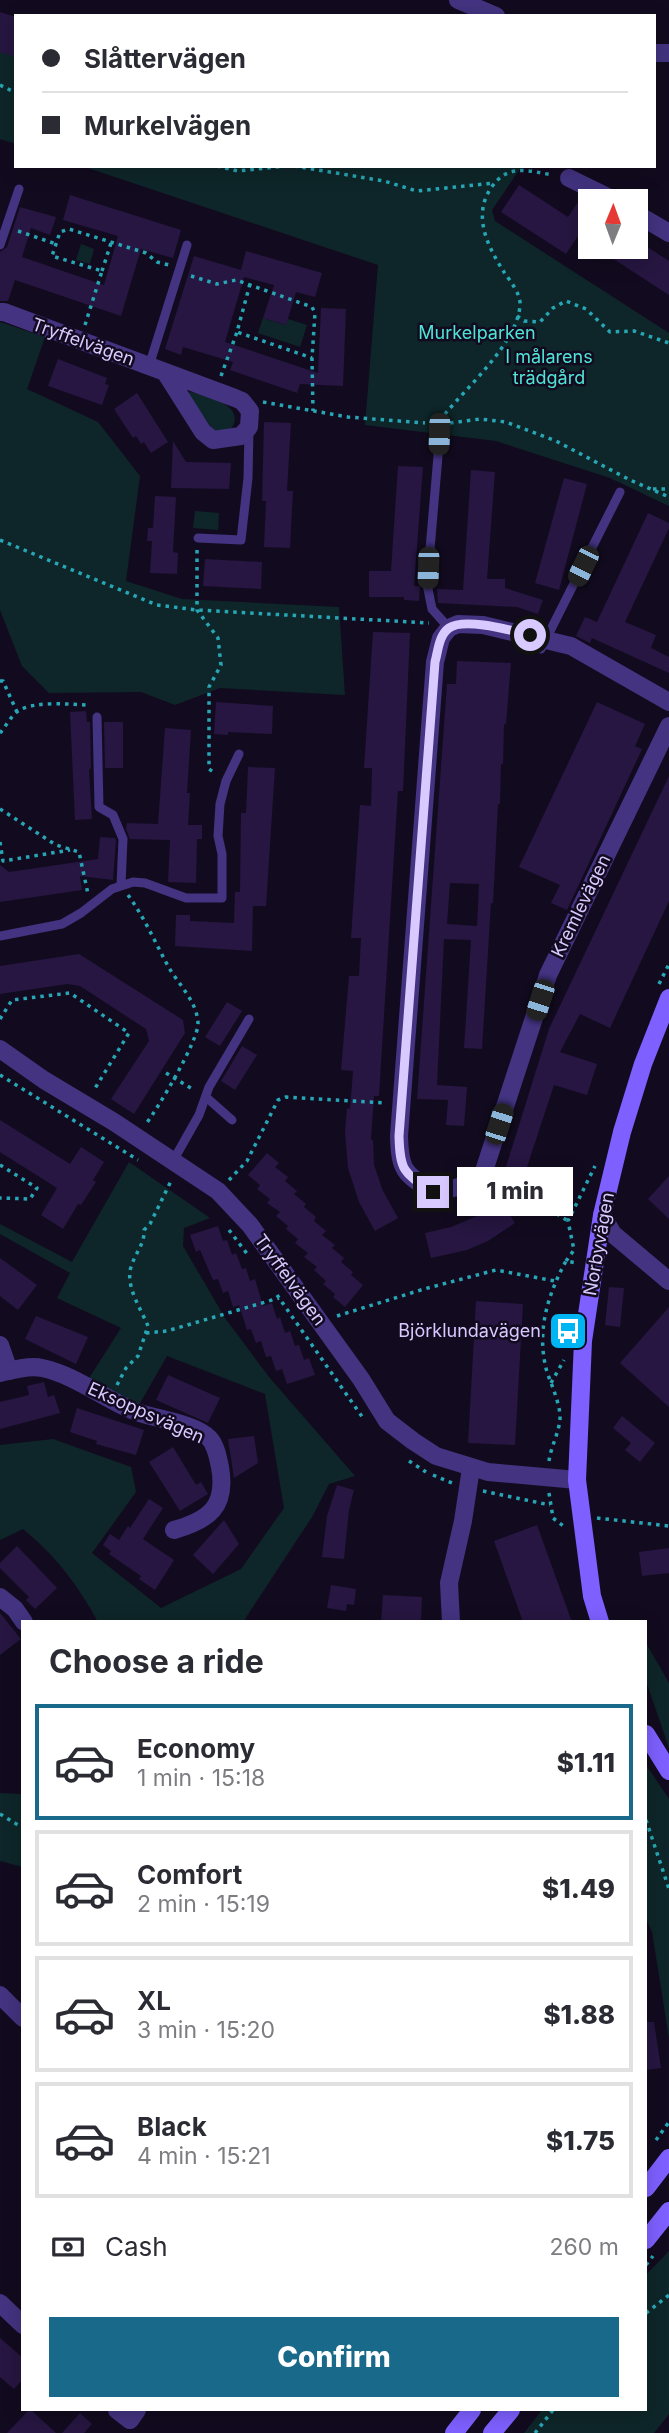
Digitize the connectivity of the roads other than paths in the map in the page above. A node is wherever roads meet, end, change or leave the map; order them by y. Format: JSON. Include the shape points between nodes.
{"nodes":[{"id":1,"x":458,"y":0,"type":"edge"},
{"id":2,"x":491,"y":14,"type":"edge"},
{"id":3,"x":569,"y":178,"type":"road end"},
{"id":4,"x":19,"y":189,"type":"dead end"},
{"id":5,"x":592,"y":189,"type":"edge"},
{"id":6,"x":648,"y":221,"type":"edge"},
{"id":7,"x":669,"y":233,"type":"edge"},
{"id":8,"x":0,"y":245,"type":"edge"},
{"id":9,"x":187,"y":245,"type":"dead end"},
{"id":10,"x":0,"y":313,"type":"edge"},
{"id":11,"x":157,"y":369,"type":"junction"},
{"id":12,"x":438,"y":424,"type":"road end"},
{"id":13,"x":249,"y":427,"type":"junction"},
{"id":14,"x":620,"y":492,"type":"dead end"},
{"id":15,"x":198,"y":538,"type":"road end"},
{"id":16,"x":449,"y":628,"type":"junction"},
{"id":17,"x":544,"y":644,"type":"junction"},
{"id":18,"x":669,"y":702,"type":"edge"},
{"id":19,"x":97,"y":717,"type":"road end"},
{"id":20,"x":669,"y":726,"type":"edge"},
{"id":21,"x":239,"y":754,"type":"dead end"},
{"id":22,"x":121,"y":885,"type":"junction"},
{"id":23,"x":0,"y":936,"type":"edge"},
{"id":24,"x":669,"y":998,"type":"edge"},
{"id":25,"x":249,"y":1019,"type":"dead end"},
{"id":26,"x":0,"y":1049,"type":"edge"},
{"id":27,"x":206,"y":1097,"type":"junction"},
{"id":28,"x":232,"y":1120,"type":"dead end"},
{"id":29,"x":167,"y":1168,"type":"junction"},
{"id":30,"x":602,"y":1215,"type":"junction"},
{"id":31,"x":669,"y":1281,"type":"edge"},
{"id":32,"x":0,"y":1345,"type":"edge"},
{"id":33,"x":4,"y":1372,"type":"edge"},
{"id":34,"x":471,"y":1468,"type":"junction"},
{"id":35,"x":577,"y":1479,"type":"junction"},
{"id":36,"x":174,"y":1531,"type":"dead end"},
{"id":37,"x":0,"y":1597,"type":"edge"},
{"id":38,"x":23,"y":1620,"type":"edge"},
{"id":39,"x":451,"y":1620,"type":"edge"},
{"id":40,"x":599,"y":1620,"type":"edge"},
{"id":41,"x":647,"y":1736,"type":"edge"},
{"id":42,"x":669,"y":1771,"type":"edge"},
{"id":43,"x":0,"y":1995,"type":"edge"},
{"id":44,"x":21,"y":2016,"type":"edge"},
{"id":45,"x":669,"y":2158,"type":"edge"},
{"id":46,"x":647,"y":2187,"type":"edge"},
{"id":47,"x":669,"y":2211,"type":"edge"},
{"id":48,"x":647,"y":2239,"type":"edge"},
{"id":49,"x":0,"y":2303,"type":"edge"},
{"id":50,"x":21,"y":2323,"type":"edge"},
{"id":51,"x":471,"y":2411,"type":"edge"},
{"id":52,"x":510,"y":2411,"type":"edge"},
{"id":53,"x":454,"y":2433,"type":"edge"},
{"id":54,"x":492,"y":2433,"type":"edge"}],
"edges":[{"from":1,"to":2,"type":"street"},
{"from":3,"to":5,"type":"street"},
{"from":4,"to":8,"type":"lane"},
{"from":6,"to":7,"type":"street"},
{"from":9,"to":11,"type":"lane"},
{"from":10,"to":11,"type":"street","name":"Tryffelvägen"},
{"from":11,"to":13,"type":"street","name":"Tryffelvägen","via":[[242,401],[250,411]]},
{"from":11,"to":13,"type":"street","via":[[213,440],[241,436]]},
{"from":12,"to":16,"type":"lane","via":[[427,584],[432,609]]},
{"from":13,"to":15,"type":"lane","via":[[241,540]]},
{"from":14,"to":17,"type":"lane"},
{"from":16,"to":17,"type":"street","via":[[483,625]]},
{"from":16,"to":20,"type":"street","name":"Kremlevägen","via":[[441,638],[435,662],[401,1104],[400,1159],[408,1176],[433,1192],[483,1174],[548,975]]},
{"from":17,"to":18,"type":"street","via":[[571,646]]},
{"from":19,"to":22,"type":"lane","via":[[99,807],[113,815],[122,839]]},
{"from":21,"to":22,"type":"lane","via":[[220,804],[222,898],[186,898],[145,883]]},
{"from":22,"to":23,"type":"lane","via":[[62,924]]},
{"from":24,"to":30,"type":"street","name":"Norbyvägen","via":[[629,1109]]},
{"from":25,"to":27,"type":"lane"},
{"from":26,"to":29,"type":"street","name":"Tryffelvägen","via":[[137,1138]]},
{"from":27,"to":28,"type":"lane"},
{"from":27,"to":29,"type":"lane"},
{"from":29,"to":34,"type":"street","name":"Tryffelvägen","via":[[218,1191],[250,1225],[387,1421],[436,1457]]},
{"from":30,"to":31,"type":"street","via":[[613,1234]]},
{"from":30,"to":35,"type":"street","name":"Norbyvägen","via":[[583,1341]]},
{"from":32,"to":33,"type":"street","name":"Eksoppsvägen"},
{"from":33,"to":36,"type":"street","name":"Eksoppsvägen","via":[[38,1367],[58,1373],[135,1412],[165,1418],[208,1437],[215,1450],[222,1495],[198,1523]]},
{"from":34,"to":35,"type":"street","name":"Tryffelvägen"},
{"from":34,"to":39,"type":"street","via":[[449,1583]]},
{"from":35,"to":40,"type":"street","name":"Norbyvägen","via":[[592,1596]]},
{"from":37,"to":38,"type":"street"},
{"from":41,"to":42,"type":"street"},
{"from":43,"to":44,"type":"street"},
{"from":45,"to":46,"type":"street"},
{"from":47,"to":48,"type":"street"},
{"from":49,"to":50,"type":"street"},
{"from":51,"to":53,"type":"street"},
{"from":52,"to":54,"type":"street"}]}
